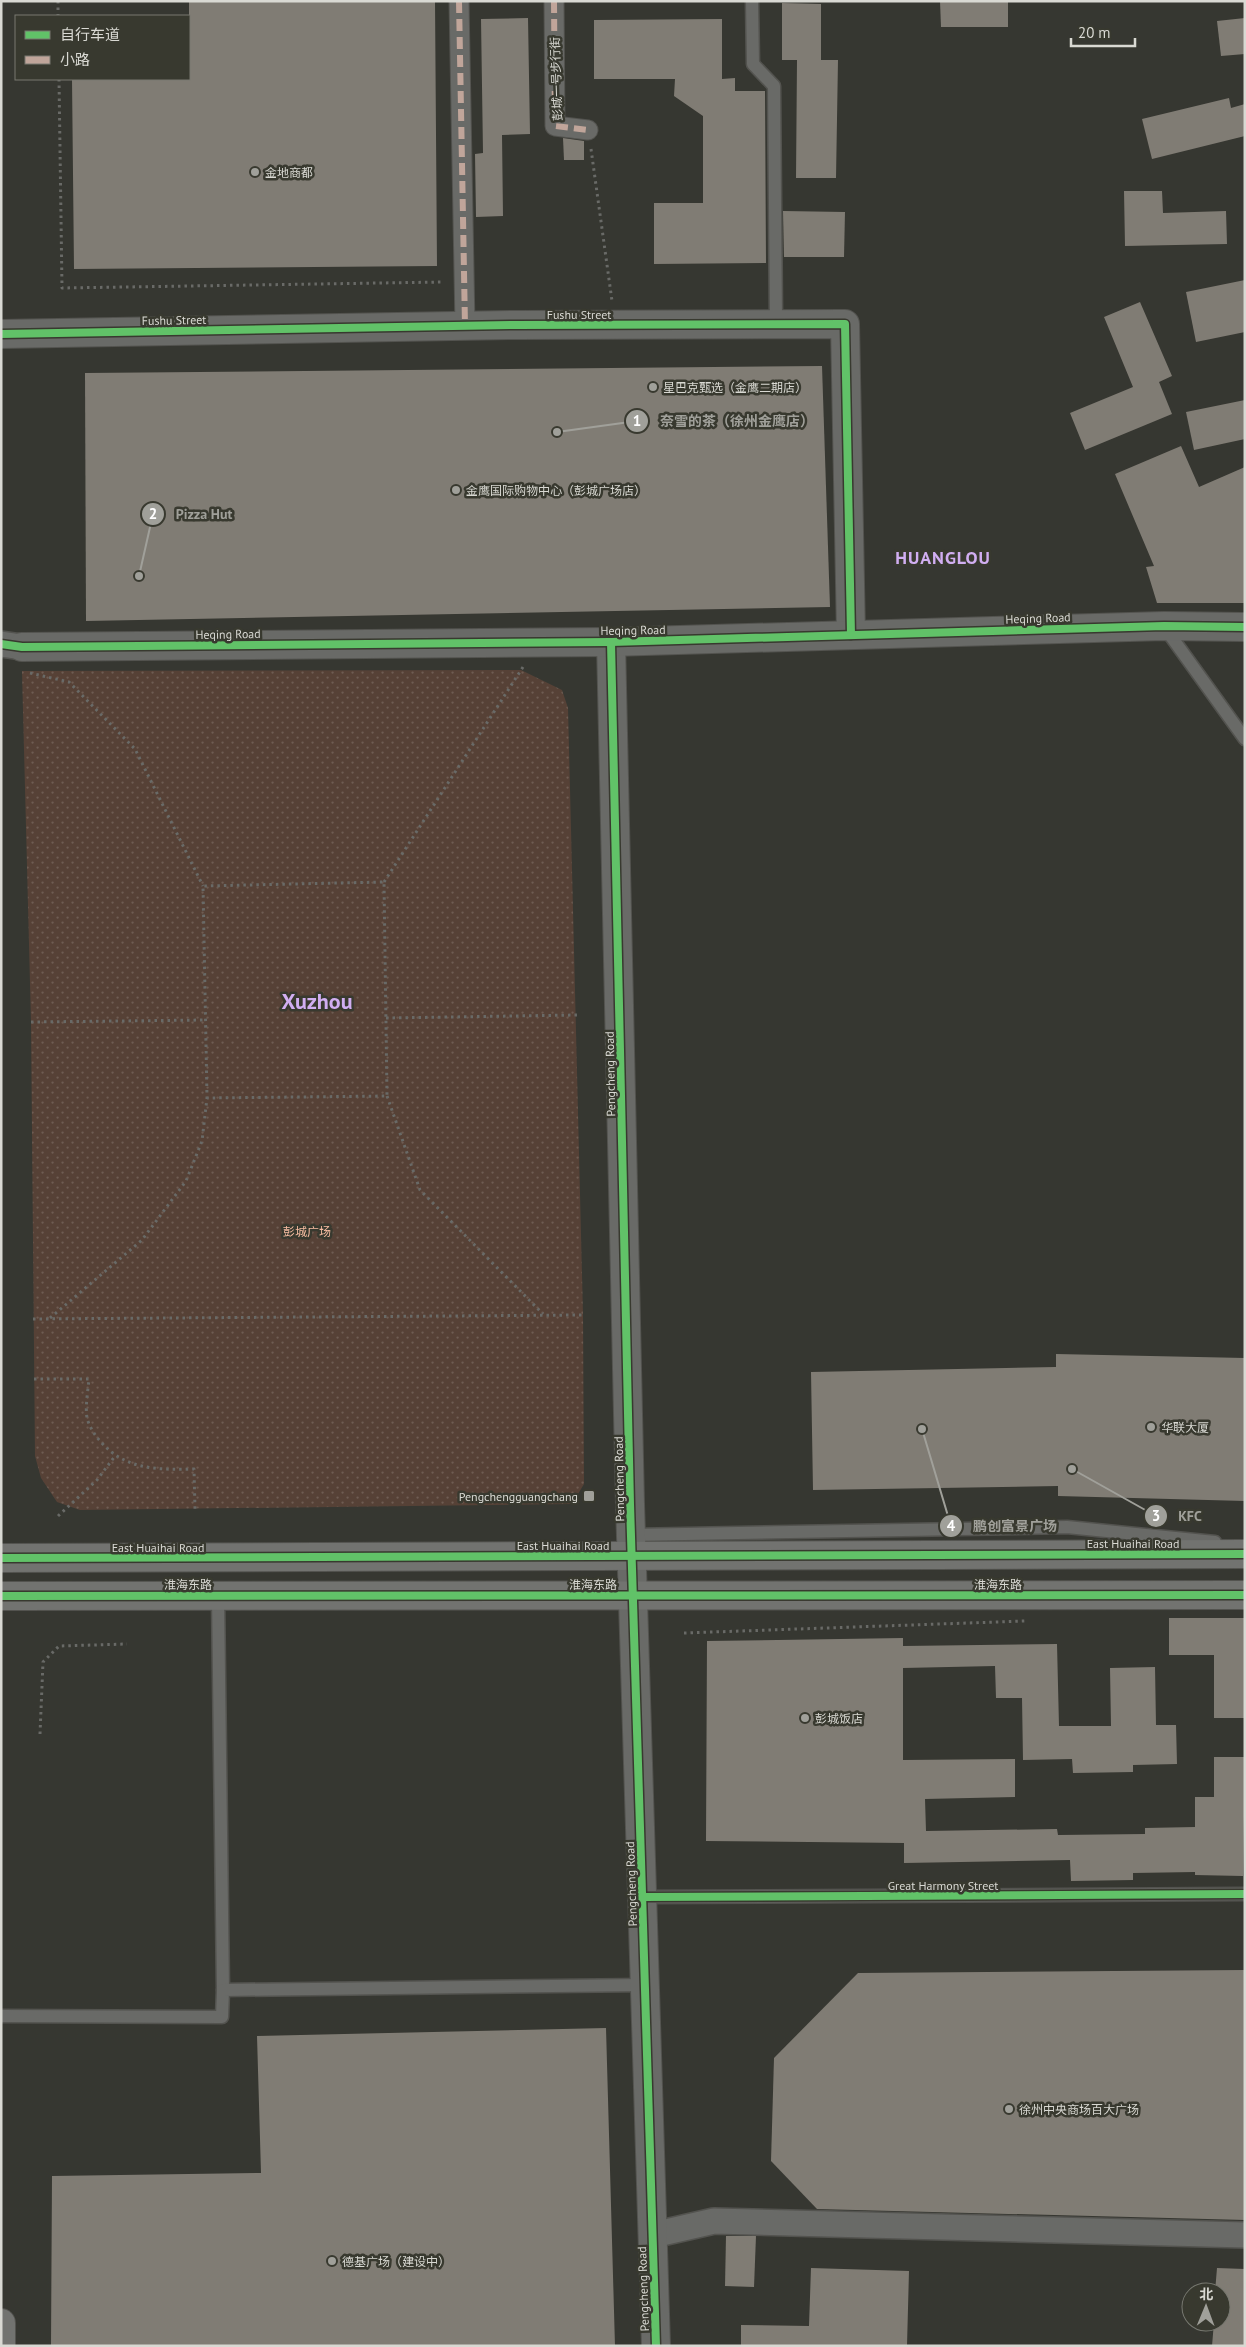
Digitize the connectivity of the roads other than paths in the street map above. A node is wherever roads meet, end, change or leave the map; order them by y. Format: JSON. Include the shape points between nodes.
{"nodes":[{"id":1,"x":459,"y":1,"type":"edge"},
{"id":2,"x":554,"y":1,"type":"edge"},
{"id":3,"x":752,"y":1,"type":"edge"},
{"id":4,"x":588,"y":130,"type":"road end"},
{"id":5,"x":776,"y":320,"type":"dead end"},
{"id":6,"x":465,"y":326,"type":"junction"},
{"id":7,"x":1,"y":334,"type":"edge"},
{"id":8,"x":1164,"y":626,"type":"junction"},
{"id":9,"x":1245,"y":626,"type":"edge"},
{"id":10,"x":851,"y":635,"type":"junction"},
{"id":11,"x":611,"y":642,"type":"junction"},
{"id":12,"x":15,"y":654,"type":"edge"},
{"id":13,"x":1245,"y":739,"type":"edge"},
{"id":14,"x":1245,"y":1542,"type":"edge"},
{"id":15,"x":632,"y":1546,"type":"junction"},
{"id":16,"x":1245,"y":1554,"type":"edge"},
{"id":17,"x":1,"y":1558,"type":"edge"},
{"id":18,"x":633,"y":1595,"type":"junction"},
{"id":19,"x":1245,"y":1595,"type":"edge"},
{"id":20,"x":1,"y":1596,"type":"edge"},
{"id":21,"x":218,"y":1596,"type":"junction"},
{"id":22,"x":1245,"y":1894,"type":"edge"},
{"id":23,"x":642,"y":1897,"type":"junction"},
{"id":24,"x":645,"y":1985,"type":"junction"},
{"id":25,"x":223,"y":1990,"type":"junction"},
{"id":26,"x":1,"y":2016,"type":"edge"},
{"id":27,"x":1245,"y":2234,"type":"edge"},
{"id":28,"x":653,"y":2235,"type":"junction"},
{"id":29,"x":1,"y":2323,"type":"edge"},
{"id":30,"x":2,"y":2346,"type":"edge"},
{"id":31,"x":656,"y":2346,"type":"edge"}],
"edges":[{"from":1,"to":6,"type":"street"},
{"from":2,"to":4,"type":"street","name":"彭城一号步行街","via":[[555,126]]},
{"from":3,"to":5,"type":"lane","via":[[752,64],[774,86]]},
{"from":6,"to":7,"type":"street","name":"Fushu Street"},
{"from":6,"to":10,"type":"street","name":"Fushu Street","via":[[845,324]]},
{"from":8,"to":9,"type":"street","name":"Heqing Road"},
{"from":8,"to":10,"type":"street","name":"Heqing Road"},
{"from":8,"to":13,"type":"lane"},
{"from":10,"to":11,"type":"street","name":"Heqing Road"},
{"from":11,"to":12,"type":"street","name":"Heqing Road"},
{"from":11,"to":15,"type":"street","name":"Pengcheng Road"},
{"from":14,"to":15,"type":"lane","via":[[1067,1527]]},
{"from":15,"to":16,"type":"main road","name":"East Huaihai Road"},
{"from":15,"to":17,"type":"main road","name":"East Huaihai Road"},
{"from":15,"to":18,"type":"street","name":"Pengcheng Road"},
{"from":18,"to":19,"type":"main road","name":"淮海东路"},
{"from":18,"to":21,"type":"main road","name":"淮海东路"},
{"from":18,"to":23,"type":"street","name":"Pengcheng Road"},
{"from":20,"to":21,"type":"main road","name":"淮海东路"},
{"from":21,"to":25,"type":"lane"},
{"from":22,"to":23,"type":"lane","name":"Great Harmony Street"},
{"from":23,"to":24,"type":"street","name":"Pengcheng Road"},
{"from":24,"to":25,"type":"lane"},
{"from":24,"to":28,"type":"street","name":"Pengcheng Road"},
{"from":25,"to":26,"type":"lane","via":[[222,2017]]},
{"from":27,"to":28,"type":"street","via":[[714,2221]]},
{"from":28,"to":31,"type":"street","name":"Pengcheng Road"},
{"from":29,"to":30,"type":"main road"}]}
